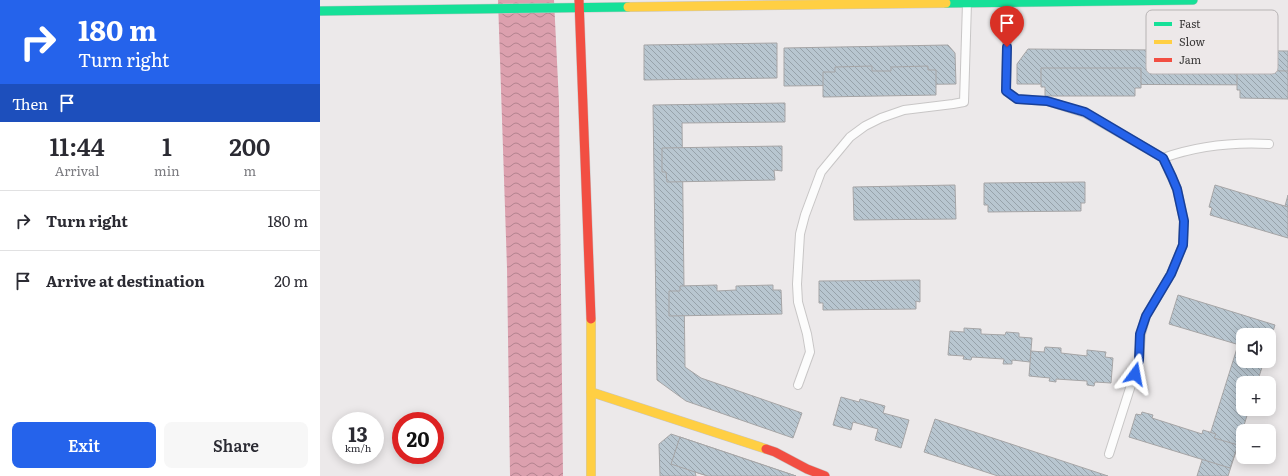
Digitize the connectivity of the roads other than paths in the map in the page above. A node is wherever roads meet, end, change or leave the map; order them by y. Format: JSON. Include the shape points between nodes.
{"nodes":[{"id":1,"x":1193,"y":0,"type":"edge"},
{"id":2,"x":1034,"y":1,"type":"edge"},
{"id":3,"x":929,"y":2,"type":"edge"},
{"id":4,"x":1008,"y":2,"type":"junction"},
{"id":5,"x":967,"y":3,"type":"junction"},
{"id":6,"x":577,"y":5,"type":"edge"},
{"id":7,"x":320,"y":11,"type":"edge"},
{"id":8,"x":1269,"y":144,"type":"dead end"},
{"id":9,"x":1163,"y":158,"type":"junction"},
{"id":10,"x":798,"y":384,"type":"dead end"},
{"id":11,"x":591,"y":392,"type":"junction"},
{"id":12,"x":1109,"y":454,"type":"dead end"},
{"id":13,"x":591,"y":476,"type":"edge"},
{"id":14,"x":825,"y":476,"type":"edge"}],
"edges":[{"from":1,"to":2,"type":"street"},
{"from":2,"to":4,"type":"street"},
{"from":3,"to":5,"type":"street"},
{"from":3,"to":6,"type":"street"},
{"from":4,"to":5,"type":"street"},
{"from":4,"to":9,"type":"lane","via":[[1006,91],[1017,99],[1047,101],[1085,112]]},
{"from":5,"to":10,"type":"lane","via":[[964,102],[904,110],[865,126],[850,137],[821,172],[800,234],[798,302],[810,352]]},
{"from":6,"to":7,"type":"street"},
{"from":6,"to":11,"type":"street","via":[[591,331]]},
{"from":8,"to":9,"type":"lane","via":[[1225,144]]},
{"from":9,"to":12,"type":"lane","via":[[1177,189],[1181,206],[1184,221],[1183,245],[1171,274],[1146,316],[1140,334],[1139,360]]},
{"from":11,"to":13,"type":"street"},
{"from":11,"to":14,"type":"street","via":[[775,452]]}]}
